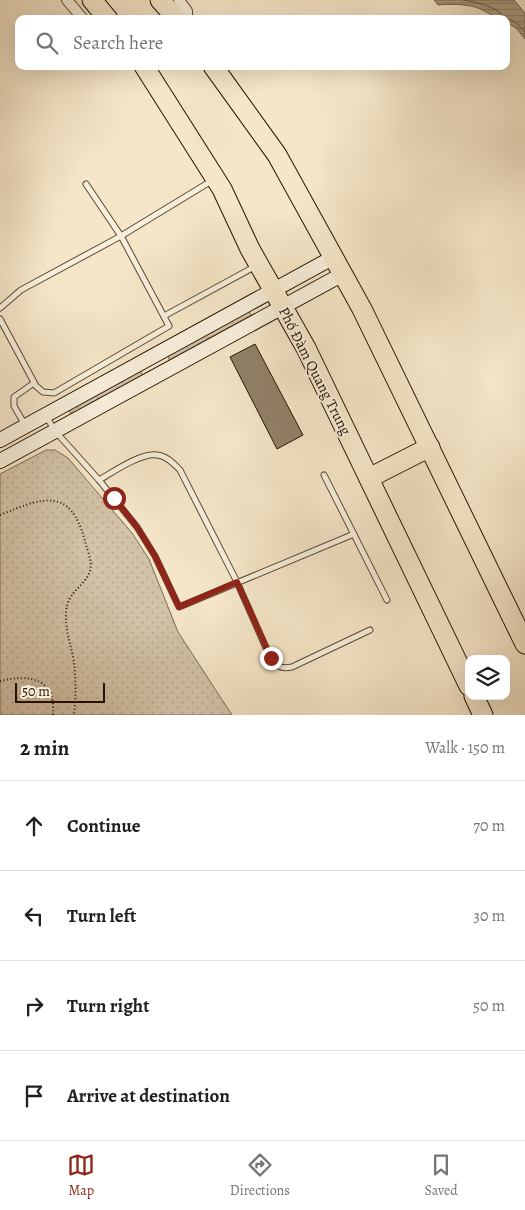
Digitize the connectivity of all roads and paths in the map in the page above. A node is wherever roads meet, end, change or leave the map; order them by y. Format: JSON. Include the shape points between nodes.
{"nodes":[{"id":1,"x":67,"y":0,"type":"edge"},
{"id":2,"x":92,"y":0,"type":"edge"},
{"id":3,"x":160,"y":0,"type":"edge"},
{"id":4,"x":179,"y":0,"type":"edge"},
{"id":5,"x":80,"y":15,"type":"edge"},
{"id":6,"x":105,"y":15,"type":"edge"},
{"id":7,"x":173,"y":15,"type":"edge"},
{"id":8,"x":187,"y":15,"type":"edge"},
{"id":9,"x":147,"y":70,"type":"edge"},
{"id":10,"x":215,"y":70,"type":"edge"},
{"id":11,"x":216,"y":178,"type":"junction"},
{"id":12,"x":86,"y":184,"type":"dead end"},
{"id":13,"x":121,"y":236,"type":"junction"},
{"id":14,"x":259,"y":264,"type":"junction"},
{"id":15,"x":338,"y":266,"type":"junction"},
{"id":16,"x":278,"y":298,"type":"junction"},
{"id":17,"x":0,"y":308,"type":"edge"},
{"id":18,"x":164,"y":316,"type":"junction"},
{"id":19,"x":0,"y":319,"type":"edge"},
{"id":20,"x":152,"y":357,"type":"junction"},
{"id":21,"x":161,"y":373,"type":"junction"},
{"id":22,"x":34,"y":383,"type":"junction"},
{"id":23,"x":45,"y":415,"type":"junction"},
{"id":24,"x":26,"y":426,"type":"junction"},
{"id":25,"x":55,"y":431,"type":"junction"},
{"id":26,"x":0,"y":440,"type":"edge"},
{"id":27,"x":430,"y":447,"type":"junction"},
{"id":28,"x":0,"y":461,"type":"edge"},
{"id":29,"x":324,"y":475,"type":"dead end"},
{"id":30,"x":369,"y":478,"type":"junction"},
{"id":31,"x":99,"y":480,"type":"junction"},
{"id":32,"x":0,"y":515,"type":"edge"},
{"id":33,"x":354,"y":534,"type":"junction"},
{"id":34,"x":237,"y":582,"type":"junction"},
{"id":35,"x":387,"y":600,"type":"dead end"},
{"id":36,"x":370,"y":630,"type":"dead end"},
{"id":37,"x":525,"y":644,"type":"edge"},
{"id":38,"x":465,"y":678,"type":"edge"},
{"id":39,"x":0,"y":681,"type":"edge"},
{"id":40,"x":476,"y":700,"type":"edge"},
{"id":41,"x":53,"y":715,"type":"edge"},
{"id":42,"x":74,"y":715,"type":"edge"},
{"id":43,"x":483,"y":715,"type":"edge"}],
"edges":[{"from":1,"to":5,"type":"street"},
{"from":2,"to":6,"type":"highway"},
{"from":3,"to":7,"type":"highway"},
{"from":4,"to":8,"type":"street"},
{"from":9,"to":11,"type":"highway","name":"Phố Đàm Quang Trung"},
{"from":10,"to":15,"type":"highway","via":[[277,155]]},
{"from":11,"to":13,"type":"lane"},
{"from":11,"to":14,"type":"highway","name":"Phố Đàm Quang Trung"},
{"from":12,"to":13,"type":"lane"},
{"from":13,"to":17,"type":"lane","via":[[21,290]]},
{"from":13,"to":18,"type":"lane"},
{"from":14,"to":16,"type":"highway","name":"Phố Đàm Quang Trung"},
{"from":14,"to":18,"type":"lane"},
{"from":15,"to":16,"type":"street"},
{"from":15,"to":27,"type":"highway"},
{"from":16,"to":20,"type":"street"},
{"from":16,"to":21,"type":"street"},
{"from":16,"to":30,"type":"highway","name":"Phố Đàm Quang Trung"},
{"from":18,"to":22,"type":"lane","via":[[169,326],[54,393],[43,392]]},
{"from":19,"to":22,"type":"lane"},
{"from":20,"to":21,"type":"street"},
{"from":20,"to":23,"type":"street"},
{"from":21,"to":25,"type":"street"},
{"from":22,"to":24,"type":"lane","via":[[14,397],[14,406]]},
{"from":23,"to":24,"type":"street"},
{"from":23,"to":25,"type":"lane"},
{"from":24,"to":26,"type":"street"},
{"from":25,"to":28,"type":"street"},
{"from":25,"to":31,"type":"lane"},
{"from":27,"to":30,"type":"highway"},
{"from":27,"to":37,"type":"highway"},
{"from":29,"to":33,"type":"lane"},
{"from":30,"to":38,"type":"highway","name":"Phố Đàm Quang Trung"},
{"from":31,"to":34,"type":"lane","via":[[137,527],[179,607]]},
{"from":31,"to":34,"type":"lane","via":[[144,456],[157,455],[170,460],[180,470]]},
{"from":32,"to":42,"type":"path","via":[[49,499],[65,505],[80,526],[91,570],[67,602],[67,626],[74,661]]},
{"from":33,"to":34,"type":"lane"},
{"from":33,"to":35,"type":"lane"},
{"from":34,"to":36,"type":"lane","via":[[276,666],[292,667]]},
{"from":39,"to":41,"type":"path","via":[[19,677],[42,682],[50,691]]},
{"from":40,"to":43,"type":"highway"}]}
